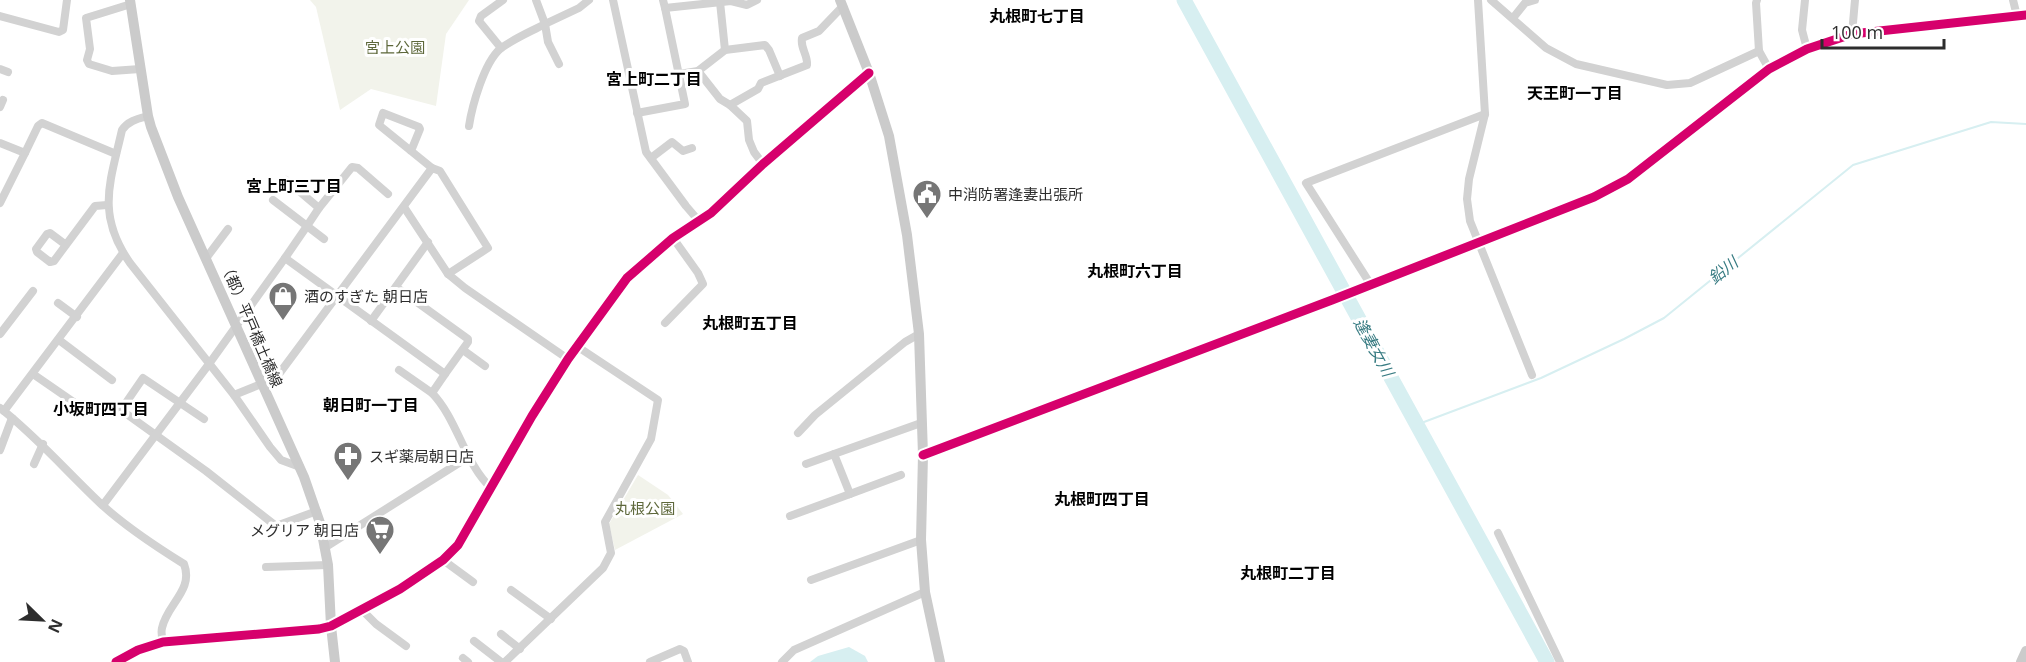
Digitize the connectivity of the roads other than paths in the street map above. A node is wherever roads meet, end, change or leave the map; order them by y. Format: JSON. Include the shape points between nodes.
{"nodes":[{"id":1,"x":67,"y":0,"type":"edge"},
{"id":2,"x":503,"y":0,"type":"edge"},
{"id":3,"x":536,"y":0,"type":"edge"},
{"id":4,"x":589,"y":0,"type":"edge"},
{"id":5,"x":613,"y":0,"type":"edge"},
{"id":6,"x":757,"y":0,"type":"edge"},
{"id":7,"x":1478,"y":0,"type":"edge"},
{"id":8,"x":1491,"y":0,"type":"edge"},
{"id":9,"x":1535,"y":0,"type":"edge"},
{"id":10,"x":1757,"y":0,"type":"edge"},
{"id":11,"x":1805,"y":0,"type":"edge"},
{"id":12,"x":1855,"y":0,"type":"edge"},
{"id":13,"x":2013,"y":0,"type":"edge"},
{"id":14,"x":130,"y":2,"type":"edge"},
{"id":15,"x":720,"y":2,"type":"junction"},
{"id":16,"x":842,"y":3,"type":"edge"},
{"id":17,"x":664,"y":4,"type":"edge"},
{"id":18,"x":2021,"y":15,"type":"edge"},
{"id":19,"x":0,"y":16,"type":"edge"},
{"id":20,"x":1513,"y":18,"type":"junction"},
{"id":21,"x":544,"y":24,"type":"junction"},
{"id":22,"x":1852,"y":34,"type":"junction"},
{"id":23,"x":501,"y":48,"type":"junction"},
{"id":24,"x":1807,"y":49,"type":"junction"},
{"id":25,"x":725,"y":50,"type":"junction"},
{"id":26,"x":1759,"y":51,"type":"junction"},
{"id":27,"x":559,"y":64,"type":"dead end"},
{"id":28,"x":140,"y":69,"type":"junction"},
{"id":29,"x":1769,"y":69,"type":"junction"},
{"id":30,"x":698,"y":71,"type":"junction"},
{"id":31,"x":869,"y":73,"type":"junction"},
{"id":32,"x":679,"y":74,"type":"junction"},
{"id":33,"x":780,"y":76,"type":"junction"},
{"id":34,"x":730,"y":105,"type":"junction"},
{"id":35,"x":637,"y":113,"type":"junction"},
{"id":36,"x":1485,"y":114,"type":"junction"},
{"id":37,"x":148,"y":116,"type":"junction"},
{"id":38,"x":470,"y":126,"type":"dead end"},
{"id":39,"x":0,"y":143,"type":"edge"},
{"id":40,"x":692,"y":148,"type":"dead end"},
{"id":41,"x":411,"y":151,"type":"junction"},
{"id":42,"x":26,"y":153,"type":"junction"},
{"id":43,"x":117,"y":154,"type":"junction"},
{"id":44,"x":651,"y":158,"type":"junction"},
{"id":45,"x":764,"y":164,"type":"junction"},
{"id":46,"x":432,"y":168,"type":"junction"},
{"id":47,"x":286,"y":180,"type":"dead end"},
{"id":48,"x":388,"y":194,"type":"dead end"},
{"id":49,"x":273,"y":200,"type":"dead end"},
{"id":50,"x":0,"y":203,"type":"edge"},
{"id":51,"x":107,"y":205,"type":"junction"},
{"id":52,"x":404,"y":207,"type":"junction"},
{"id":53,"x":319,"y":208,"type":"junction"},
{"id":54,"x":698,"y":220,"type":"junction"},
{"id":55,"x":307,"y":226,"type":"junction"},
{"id":56,"x":228,"y":229,"type":"dead end"},
{"id":57,"x":673,"y":238,"type":"junction"},
{"id":58,"x":324,"y":240,"type":"dead end"},
{"id":59,"x":428,"y":242,"type":"junction"},
{"id":60,"x":1478,"y":243,"type":"junction"},
{"id":61,"x":66,"y":245,"type":"dead end"},
{"id":62,"x":123,"y":253,"type":"junction"},
{"id":63,"x":207,"y":256,"type":"junction"},
{"id":64,"x":285,"y":258,"type":"junction"},
{"id":65,"x":448,"y":274,"type":"junction"},
{"id":66,"x":1366,"y":286,"type":"junction"},
{"id":67,"x":396,"y":287,"type":"junction"},
{"id":68,"x":33,"y":291,"type":"dead end"},
{"id":69,"x":336,"y":297,"type":"junction"},
{"id":70,"x":58,"y":303,"type":"dead end"},
{"id":71,"x":76,"y":316,"type":"junction"},
{"id":72,"x":371,"y":321,"type":"junction"},
{"id":73,"x":665,"y":323,"type":"dead end"},
{"id":74,"x":237,"y":325,"type":"junction"},
{"id":75,"x":0,"y":334,"type":"edge"},
{"id":76,"x":919,"y":334,"type":"junction"},
{"id":77,"x":59,"y":340,"type":"junction"},
{"id":78,"x":578,"y":347,"type":"junction"},
{"id":79,"x":463,"y":350,"type":"junction"},
{"id":80,"x":568,"y":359,"type":"junction"},
{"id":81,"x":209,"y":364,"type":"junction"},
{"id":82,"x":484,"y":366,"type":"dead end"},
{"id":83,"x":399,"y":370,"type":"dead end"},
{"id":84,"x":33,"y":374,"type":"junction"},
{"id":85,"x":445,"y":374,"type":"junction"},
{"id":86,"x":1532,"y":375,"type":"dead end"},
{"id":87,"x":112,"y":380,"type":"dead end"},
{"id":88,"x":261,"y":384,"type":"junction"},
{"id":89,"x":432,"y":393,"type":"junction"},
{"id":90,"x":234,"y":395,"type":"junction"},
{"id":91,"x":179,"y":402,"type":"junction"},
{"id":92,"x":75,"y":403,"type":"dead end"},
{"id":93,"x":2,"y":409,"type":"edge"},
{"id":94,"x":12,"y":418,"type":"junction"},
{"id":95,"x":204,"y":419,"type":"dead end"},
{"id":96,"x":921,"y":423,"type":"junction"},
{"id":97,"x":798,"y":434,"type":"dead end"},
{"id":98,"x":156,"y":435,"type":"junction"},
{"id":99,"x":43,"y":444,"type":"junction"},
{"id":100,"x":0,"y":450,"type":"edge"},
{"id":101,"x":834,"y":454,"type":"junction"},
{"id":102,"x":923,"y":454,"type":"junction"},
{"id":103,"x":470,"y":456,"type":"junction"},
{"id":104,"x":34,"y":464,"type":"dead end"},
{"id":105,"x":806,"y":464,"type":"dead end"},
{"id":106,"x":300,"y":467,"type":"junction"},
{"id":107,"x":901,"y":475,"type":"dead end"},
{"id":108,"x":492,"y":489,"type":"junction"},
{"id":109,"x":850,"y":494,"type":"junction"},
{"id":110,"x":103,"y":505,"type":"junction"},
{"id":111,"x":316,"y":511,"type":"junction"},
{"id":112,"x":790,"y":516,"type":"dead end"},
{"id":113,"x":1498,"y":533,"type":"dead end"},
{"id":114,"x":921,"y":540,"type":"junction"},
{"id":115,"x":324,"y":548,"type":"junction"},
{"id":116,"x":443,"y":560,"type":"junction"},
{"id":117,"x":328,"y":565,"type":"junction"},
{"id":118,"x":266,"y":567,"type":"dead end"},
{"id":119,"x":811,"y":580,"type":"dead end"},
{"id":120,"x":473,"y":582,"type":"dead end"},
{"id":121,"x":511,"y":590,"type":"dead end"},
{"id":122,"x":925,"y":592,"type":"junction"},
{"id":123,"x":362,"y":610,"type":"junction"},
{"id":124,"x":551,"y":619,"type":"junction"},
{"id":125,"x":331,"y":626,"type":"junction"},
{"id":126,"x":501,"y":634,"type":"dead end"},
{"id":127,"x":474,"y":641,"type":"dead end"},
{"id":128,"x":163,"y":642,"type":"junction"},
{"id":129,"x":406,"y":646,"type":"dead end"},
{"id":130,"x":519,"y":649,"type":"junction"},
{"id":131,"x":2026,"y":651,"type":"edge"},
{"id":132,"x":116,"y":662,"type":"edge"},
{"id":133,"x":335,"y":662,"type":"edge"},
{"id":134,"x":503,"y":662,"type":"edge"},
{"id":135,"x":650,"y":662,"type":"edge"},
{"id":136,"x":688,"y":662,"type":"edge"},
{"id":137,"x":782,"y":662,"type":"edge"},
{"id":138,"x":940,"y":662,"type":"edge"},
{"id":139,"x":1560,"y":662,"type":"edge"},
{"id":140,"x":2021,"y":662,"type":"edge"}],
"edges":[{"from":1,"to":19,"type":"street","via":[[63,30],[59,32]]},
{"from":2,"to":23,"type":"street","via":[[479,21]]},
{"from":3,"to":21,"type":"street"},
{"from":4,"to":21,"type":"street"},
{"from":5,"to":35,"type":"street"},
{"from":6,"to":15,"type":"street","via":[[747,5]]},
{"from":7,"to":36,"type":"street"},
{"from":8,"to":20,"type":"street"},
{"from":9,"to":20,"type":"street","via":[[1525,3]]},
{"from":10,"to":26,"type":"street"},
{"from":11,"to":24,"type":"street","via":[[1802,30]]},
{"from":12,"to":22,"type":"street"},
{"from":13,"to":18,"type":"street"},
{"from":14,"to":28,"type":"street","name":"（都）平戸橋土橋線"},
{"from":14,"to":28,"type":"street","via":[[86,18],[90,49],[87,60],[112,71]]},
{"from":15,"to":17,"type":"street"},
{"from":15,"to":25,"type":"street"},
{"from":16,"to":31,"type":"street"},
{"from":16,"to":33,"type":"street","via":[[819,31],[802,38],[807,65]]},
{"from":17,"to":32,"type":"street"},
{"from":18,"to":22,"type":"street"},
{"from":20,"to":26,"type":"street","via":[[1546,48],[1576,64],[1667,85],[1690,82]]},
{"from":21,"to":23,"type":"street"},
{"from":21,"to":27,"type":"street"},
{"from":22,"to":24,"type":"street"},
{"from":23,"to":38,"type":"street","via":[[481,83]]},
{"from":24,"to":29,"type":"street"},
{"from":25,"to":30,"type":"street"},
{"from":25,"to":33,"type":"street","via":[[765,45]]},
{"from":26,"to":29,"type":"street"},
{"from":28,"to":37,"type":"street","name":"（都）平戸橋土橋線"},
{"from":29,"to":60,"type":"street","via":[[1628,179],[1594,197]]},
{"from":30,"to":32,"type":"street"},
{"from":30,"to":34,"type":"street","via":[[720,99]]},
{"from":31,"to":45,"type":"street"},
{"from":31,"to":76,"type":"street","via":[[889,136]]},
{"from":32,"to":35,"type":"street","via":[[685,104]]},
{"from":33,"to":34,"type":"street","via":[[761,83],[758,89]]},
{"from":34,"to":45,"type":"street","via":[[747,121],[749,140]]},
{"from":35,"to":44,"type":"street"},
{"from":36,"to":60,"type":"street","via":[[1467,199]]},
{"from":36,"to":66,"type":"street","via":[[1306,183]]},
{"from":37,"to":43,"type":"street","via":[[126,124]]},
{"from":37,"to":63,"type":"street","name":"（都）平戸橋土橋線","via":[[178,197]]},
{"from":39,"to":42,"type":"street"},
{"from":40,"to":44,"type":"street","via":[[683,151],[672,142]]},
{"from":41,"to":41,"type":"street","via":[[379,125],[383,113],[419,127]]},
{"from":41,"to":46,"type":"street"},
{"from":42,"to":43,"type":"street","via":[[42,123]]},
{"from":42,"to":50,"type":"street"},
{"from":43,"to":51,"type":"street"},
{"from":44,"to":54,"type":"street"},
{"from":45,"to":54,"type":"street","via":[[711,213]]},
{"from":46,"to":52,"type":"street"},
{"from":46,"to":65,"type":"street","via":[[440,171],[488,248]]},
{"from":47,"to":53,"type":"street"},
{"from":48,"to":53,"type":"street","via":[[352,167]]},
{"from":49,"to":55,"type":"street"},
{"from":51,"to":61,"type":"street","via":[[95,206]]},
{"from":51,"to":62,"type":"street"},
{"from":52,"to":59,"type":"street"},
{"from":52,"to":69,"type":"street"},
{"from":53,"to":55,"type":"street"},
{"from":54,"to":57,"type":"street"},
{"from":55,"to":58,"type":"street"},
{"from":55,"to":64,"type":"street"},
{"from":56,"to":63,"type":"street"},
{"from":57,"to":73,"type":"street","via":[[703,284]]},
{"from":57,"to":78,"type":"street","via":[[627,278]]},
{"from":59,"to":65,"type":"street"},
{"from":59,"to":67,"type":"street"},
{"from":60,"to":66,"type":"street"},
{"from":60,"to":86,"type":"street"},
{"from":62,"to":71,"type":"street"},
{"from":62,"to":81,"type":"street"},
{"from":63,"to":74,"type":"street","name":"（都）平戸橋土橋線"},
{"from":64,"to":69,"type":"street"},
{"from":64,"to":74,"type":"street"},
{"from":65,"to":80,"type":"street"},
{"from":66,"to":102,"type":"street"},
{"from":67,"to":72,"type":"street"},
{"from":67,"to":79,"type":"street","via":[[466,337],[468,342]]},
{"from":68,"to":75,"type":"street"},
{"from":69,"to":72,"type":"street"},
{"from":69,"to":88,"type":"street","via":[[276,378]]},
{"from":70,"to":71,"type":"street"},
{"from":71,"to":77,"type":"street"},
{"from":72,"to":85,"type":"street"},
{"from":74,"to":81,"type":"street"},
{"from":74,"to":88,"type":"street","name":"（都）平戸橋土橋線"},
{"from":76,"to":96,"type":"street"},
{"from":76,"to":97,"type":"street","via":[[815,415]]},
{"from":77,"to":84,"type":"street"},
{"from":77,"to":87,"type":"street"},
{"from":78,"to":80,"type":"street"},
{"from":78,"to":124,"type":"street","via":[[658,400],[651,439],[605,522],[610,556],[603,568]]},
{"from":79,"to":82,"type":"street"},
{"from":79,"to":85,"type":"street"},
{"from":80,"to":108,"type":"street"},
{"from":81,"to":90,"type":"street"},
{"from":81,"to":91,"type":"street"},
{"from":83,"to":89,"type":"street"},
{"from":84,"to":92,"type":"street"},
{"from":84,"to":93,"type":"street"},
{"from":85,"to":89,"type":"street"},
{"from":88,"to":90,"type":"street"},
{"from":88,"to":106,"type":"street","name":"（都）平戸橋土橋線"},
{"from":89,"to":103,"type":"street","via":[[446,409]]},
{"from":90,"to":106,"type":"street","via":[[281,460]]},
{"from":91,"to":95,"type":"street"},
{"from":91,"to":98,"type":"street"},
{"from":91,"to":98,"type":"street","via":[[143,378],[121,410]]},
{"from":93,"to":94,"type":"street"},
{"from":94,"to":99,"type":"street"},
{"from":94,"to":100,"type":"street"},
{"from":96,"to":101,"type":"street"},
{"from":96,"to":102,"type":"street"},
{"from":98,"to":110,"type":"street"},
{"from":98,"to":111,"type":"street","via":[[276,526]]},
{"from":99,"to":104,"type":"street"},
{"from":99,"to":110,"type":"street"},
{"from":101,"to":105,"type":"street"},
{"from":101,"to":109,"type":"street"},
{"from":102,"to":114,"type":"street"},
{"from":103,"to":108,"type":"street"},
{"from":103,"to":115,"type":"street"},
{"from":106,"to":111,"type":"street","name":"（都）平戸橋土橋線"},
{"from":107,"to":109,"type":"street"},
{"from":108,"to":116,"type":"street","via":[[458,545]]},
{"from":109,"to":112,"type":"street"},
{"from":110,"to":128,"type":"street","via":[[139,535],[184,564],[187,580],[161,629]]},
{"from":111,"to":115,"type":"street","name":"（都）平戸橋土橋線"},
{"from":113,"to":139,"type":"street"},
{"from":114,"to":119,"type":"street"},
{"from":114,"to":122,"type":"street"},
{"from":115,"to":117,"type":"street","name":"（都）平戸橋土橋線"},
{"from":116,"to":120,"type":"street"},
{"from":116,"to":123,"type":"street"},
{"from":117,"to":118,"type":"street"},
{"from":117,"to":125,"type":"street","name":"（都）平戸橋土橋線"},
{"from":121,"to":124,"type":"street"},
{"from":122,"to":137,"type":"street","via":[[794,650]]},
{"from":122,"to":138,"type":"street"},
{"from":123,"to":125,"type":"street"},
{"from":123,"to":129,"type":"street"},
{"from":124,"to":130,"type":"street"},
{"from":125,"to":128,"type":"street"},
{"from":125,"to":133,"type":"street","name":"（都）平戸橋土橋線"},
{"from":126,"to":130,"type":"street"},
{"from":127,"to":134,"type":"street"},
{"from":128,"to":132,"type":"street"},
{"from":130,"to":134,"type":"street"},
{"from":131,"to":140,"type":"street"},
{"from":135,"to":136,"type":"street","via":[[680,649]]}]}
